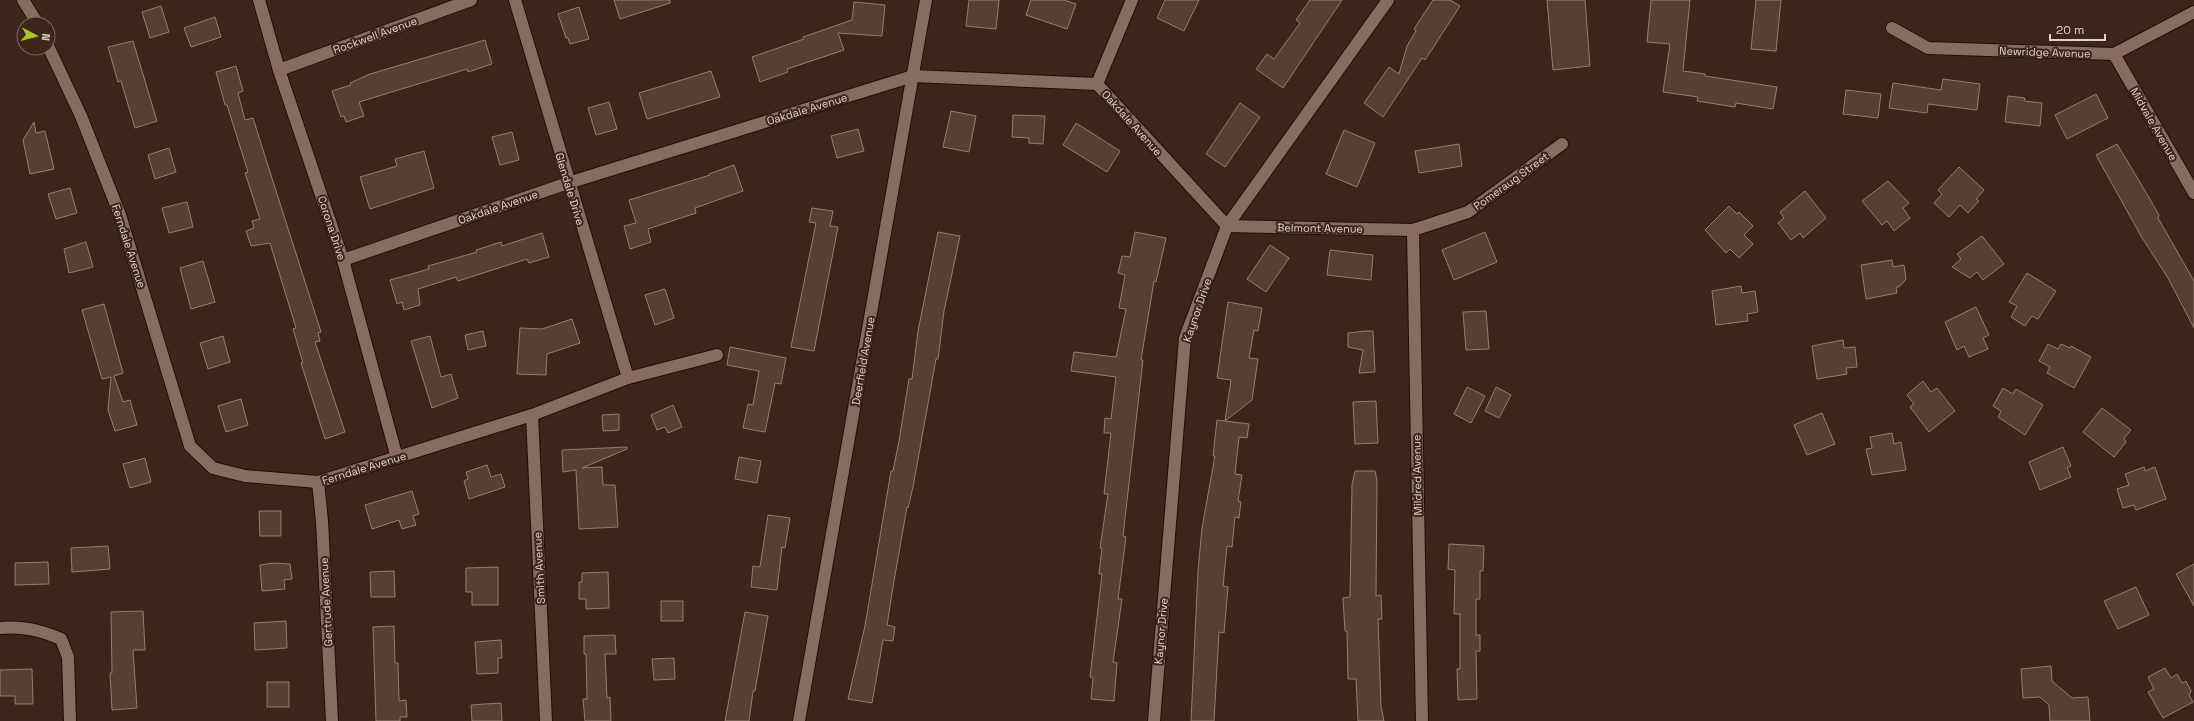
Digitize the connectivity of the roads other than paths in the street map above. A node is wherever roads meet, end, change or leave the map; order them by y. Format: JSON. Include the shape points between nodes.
{"nodes":[{"id":1,"x":23,"y":0,"type":"edge"},
{"id":2,"x":259,"y":0,"type":"edge"},
{"id":3,"x":471,"y":0,"type":"edge"},
{"id":4,"x":514,"y":0,"type":"edge"},
{"id":5,"x":926,"y":0,"type":"edge"},
{"id":6,"x":1132,"y":0,"type":"edge"},
{"id":7,"x":1388,"y":0,"type":"edge"},
{"id":8,"x":2194,"y":12,"type":"edge"},
{"id":9,"x":33,"y":16,"type":"edge"},
{"id":10,"x":1892,"y":28,"type":"dead end"},
{"id":11,"x":2114,"y":54,"type":"junction"},
{"id":12,"x":53,"y":56,"type":"edge"},
{"id":13,"x":280,"y":70,"type":"junction"},
{"id":14,"x":913,"y":76,"type":"junction"},
{"id":15,"x":1097,"y":84,"type":"junction"},
{"id":16,"x":1562,"y":144,"type":"dead end"},
{"id":17,"x":568,"y":183,"type":"junction"},
{"id":18,"x":2194,"y":194,"type":"edge"},
{"id":19,"x":1227,"y":226,"type":"junction"},
{"id":20,"x":1413,"y":230,"type":"junction"},
{"id":21,"x":343,"y":260,"type":"junction"},
{"id":22,"x":717,"y":355,"type":"dead end"},
{"id":23,"x":628,"y":378,"type":"junction"},
{"id":24,"x":532,"y":415,"type":"junction"},
{"id":25,"x":397,"y":458,"type":"junction"},
{"id":26,"x":318,"y":482,"type":"junction"},
{"id":27,"x":0,"y":628,"type":"edge"},
{"id":28,"x":70,"y":721,"type":"edge"},
{"id":29,"x":332,"y":721,"type":"edge"},
{"id":30,"x":546,"y":721,"type":"edge"},
{"id":31,"x":799,"y":721,"type":"edge"},
{"id":32,"x":1154,"y":721,"type":"edge"},
{"id":33,"x":1422,"y":721,"type":"edge"}],
"edges":[{"from":1,"to":9,"type":"street"},
{"from":2,"to":13,"type":"street","name":"Corona Drive"},
{"from":3,"to":13,"type":"street","name":"Rockwell Avenue"},
{"from":4,"to":17,"type":"street","name":"Glendale Drive"},
{"from":5,"to":14,"type":"street","name":"Deerfield Avenue"},
{"from":6,"to":15,"type":"street"},
{"from":7,"to":19,"type":"street","name":"Kaynor Drive"},
{"from":8,"to":11,"type":"street","name":"Newridge Avenue"},
{"from":10,"to":11,"type":"street","name":"Newridge Avenue","via":[[1928,48]]},
{"from":11,"to":18,"type":"street","name":"Midvale Avenue"},
{"from":12,"to":26,"type":"street","name":"Ferndale Avenue","via":[[81,116],[120,215],[190,446],[212,468],[245,476]]},
{"from":13,"to":21,"type":"street","name":"Corona Drive"},
{"from":14,"to":15,"type":"street","name":"Oakdale Avenue"},
{"from":14,"to":17,"type":"street","name":"Oakdale Avenue"},
{"from":14,"to":31,"type":"street","name":"Deerfield Avenue"},
{"from":15,"to":19,"type":"street","name":"Oakdale Avenue"},
{"from":16,"to":20,"type":"street","name":"Pomeraug Street","via":[[1468,212]]},
{"from":17,"to":21,"type":"street","name":"Oakdale Avenue"},
{"from":17,"to":23,"type":"street","name":"Glendale Drive"},
{"from":19,"to":20,"type":"street","name":"Belmont Avenue"},
{"from":19,"to":32,"type":"street","name":"Kaynor Drive","via":[[1185,338]]},
{"from":20,"to":33,"type":"street","name":"Mildred Avenue"},
{"from":21,"to":25,"type":"street","name":"Corona Drive"},
{"from":22,"to":23,"type":"street","name":"Ferndale Avenue"},
{"from":23,"to":24,"type":"street","name":"Ferndale Avenue"},
{"from":24,"to":25,"type":"street","name":"Ferndale Avenue"},
{"from":24,"to":30,"type":"street","name":"Smith Avenue"},
{"from":25,"to":26,"type":"street","name":"Ferndale Avenue"},
{"from":26,"to":29,"type":"street","name":"Gertrude Avenue"},
{"from":27,"to":28,"type":"street","via":[[21,626],[43,631],[61,639],[68,657]]}]}
